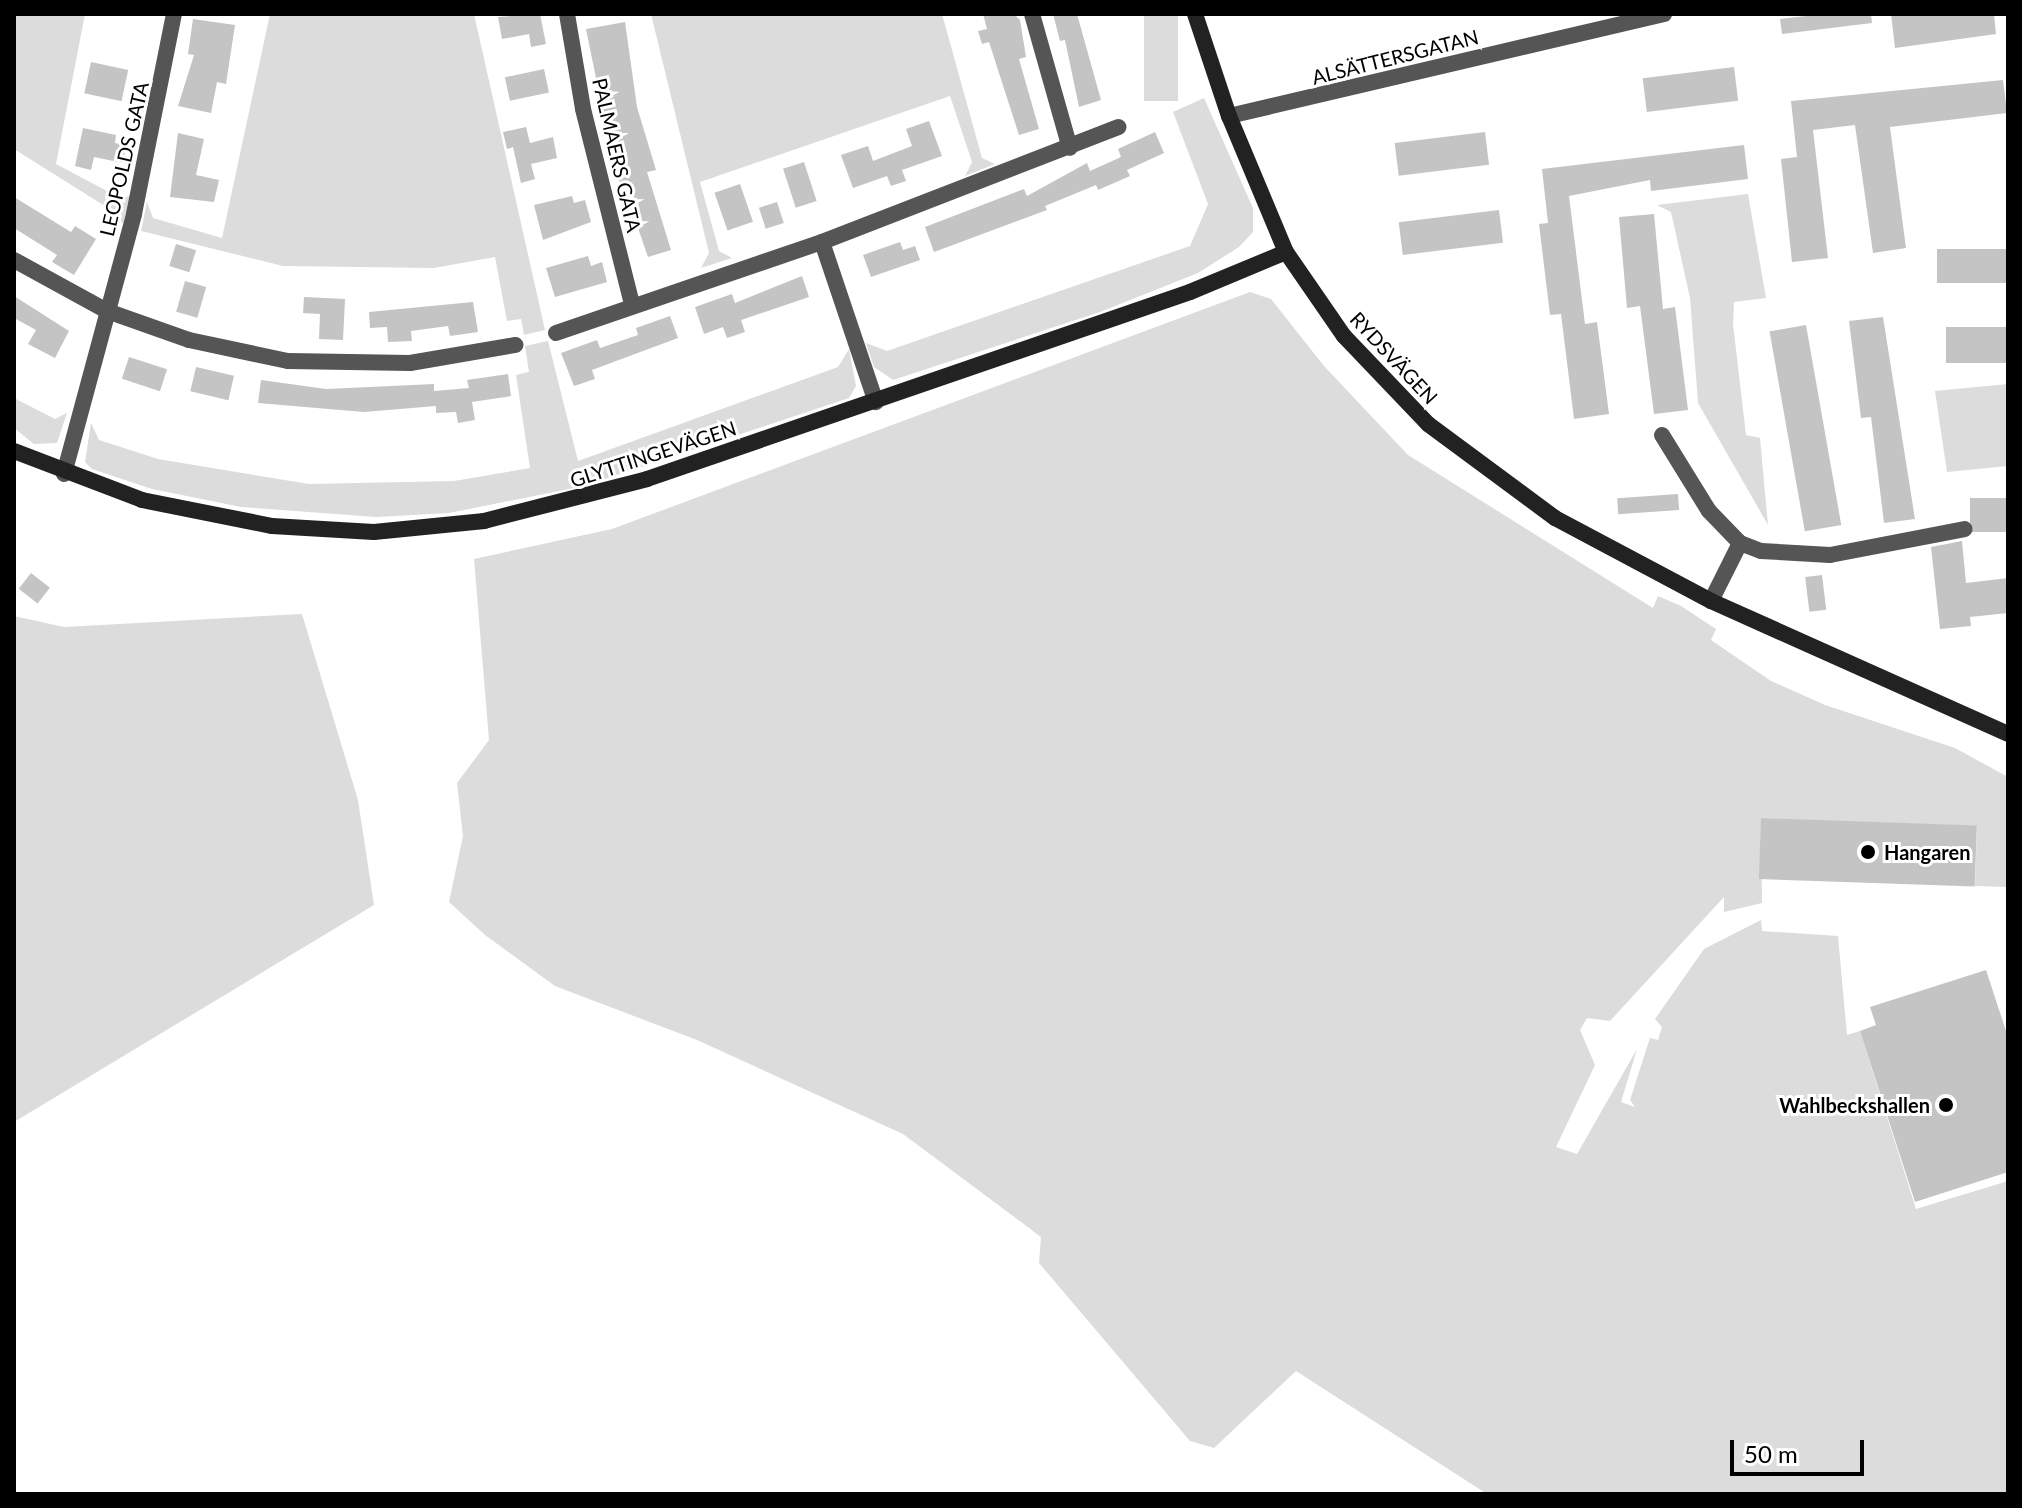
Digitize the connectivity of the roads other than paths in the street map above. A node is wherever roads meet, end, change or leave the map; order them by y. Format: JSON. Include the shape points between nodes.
{"nodes":[{"id":1,"x":174,"y":14,"type":"edge"},
{"id":2,"x":567,"y":14,"type":"edge"},
{"id":3,"x":1032,"y":14,"type":"edge"},
{"id":4,"x":1195,"y":14,"type":"edge"},
{"id":5,"x":1664,"y":14,"type":"edge"},
{"id":6,"x":1229,"y":116,"type":"junction"},
{"id":7,"x":1118,"y":127,"type":"dead end"},
{"id":8,"x":1070,"y":148,"type":"junction"},
{"id":9,"x":822,"y":242,"type":"junction"},
{"id":10,"x":1286,"y":252,"type":"junction"},
{"id":11,"x":14,"y":260,"type":"edge"},
{"id":12,"x":632,"y":304,"type":"junction"},
{"id":13,"x":107,"y":311,"type":"junction"},
{"id":14,"x":556,"y":333,"type":"dead end"},
{"id":15,"x":515,"y":345,"type":"dead end"},
{"id":16,"x":876,"y":402,"type":"junction"},
{"id":17,"x":1662,"y":435,"type":"dead end"},
{"id":18,"x":14,"y":451,"type":"edge"},
{"id":19,"x":64,"y":474,"type":"junction"},
{"id":20,"x":1965,"y":529,"type":"dead end"},
{"id":21,"x":1740,"y":543,"type":"junction"},
{"id":22,"x":1711,"y":601,"type":"junction"},
{"id":23,"x":2008,"y":737,"type":"edge"}],
"edges":[{"from":1,"to":13,"type":"street","name":"LEOPOLDS GATA","via":[[151,141]]},
{"from":2,"to":12,"type":"street","name":"PALMAERS GATA","via":[[583,109]]},
{"from":3,"to":8,"type":"street"},
{"from":4,"to":6,"type":"street","name":"RYDSVÄGEN"},
{"from":5,"to":6,"type":"street","name":"ALSÄTTERSGATAN"},
{"from":6,"to":10,"type":"street","name":"RYDSVÄGEN"},
{"from":7,"to":8,"type":"street"},
{"from":8,"to":9,"type":"street"},
{"from":9,"to":12,"type":"street"},
{"from":9,"to":16,"type":"street"},
{"from":10,"to":16,"type":"street","name":"GLYTTINGEVÄGEN","via":[[1190,292]]},
{"from":10,"to":22,"type":"street","name":"RYDSVÄGEN","via":[[1362,358],[1457,449],[1555,518]]},
{"from":11,"to":13,"type":"street"},
{"from":12,"to":14,"type":"street"},
{"from":13,"to":15,"type":"street","via":[[189,340],[288,361],[410,363]]},
{"from":13,"to":19,"type":"street","name":"LEOPOLDS GATA"},
{"from":16,"to":19,"type":"street","name":"GLYTTINGEVÄGEN","via":[[541,511],[425,529],[374,532],[259,525],[142,500]]},
{"from":17,"to":21,"type":"street","via":[[1709,511]]},
{"from":18,"to":19,"type":"street","name":"GLYTTINGEVÄGEN"},
{"from":20,"to":21,"type":"street","via":[[1877,549],[1805,557]]},
{"from":21,"to":22,"type":"street"},
{"from":22,"to":23,"type":"street","name":"RYDSVÄGEN"}]}
